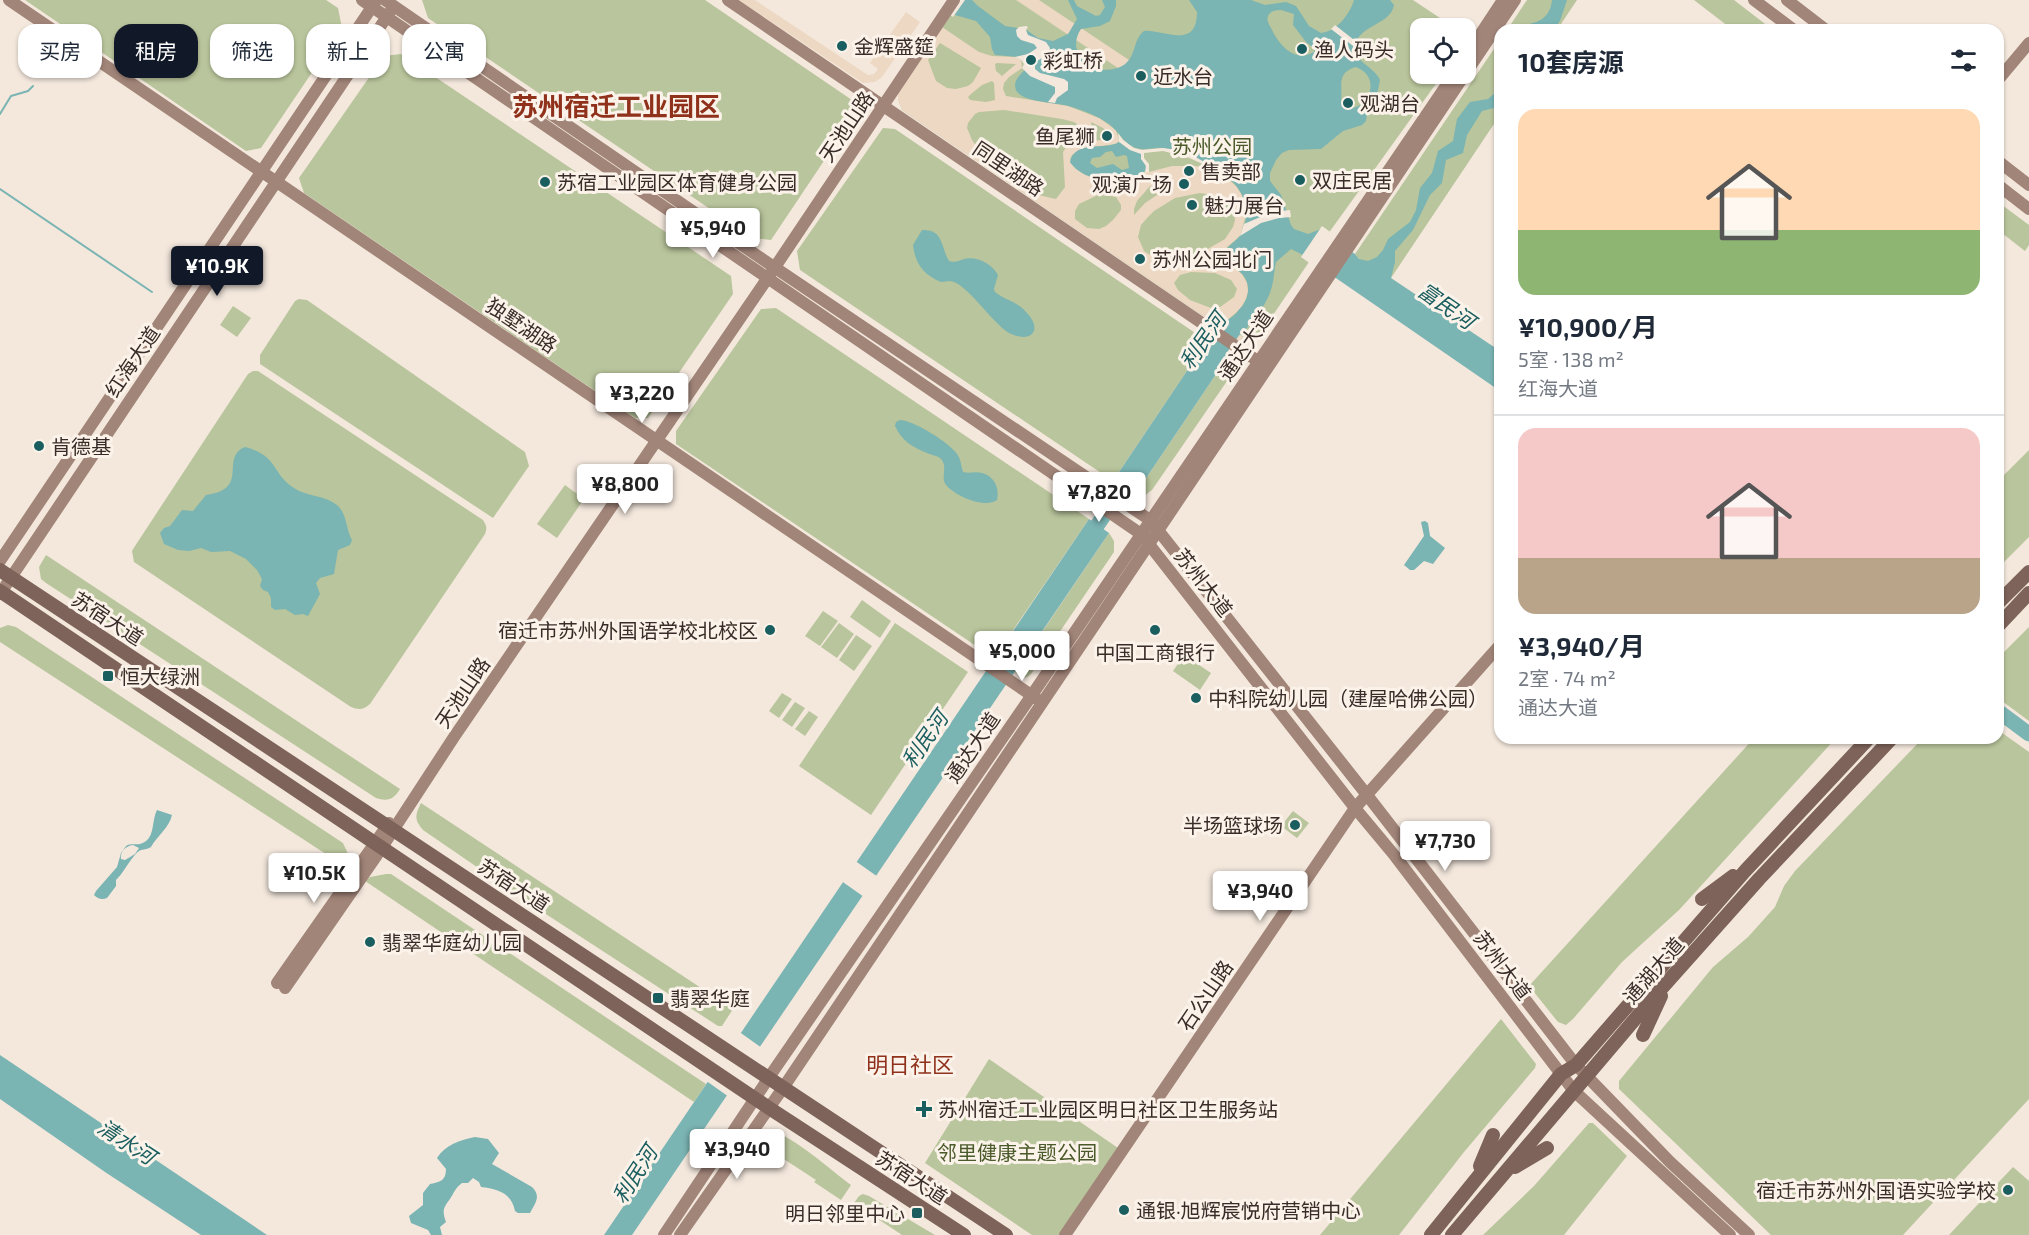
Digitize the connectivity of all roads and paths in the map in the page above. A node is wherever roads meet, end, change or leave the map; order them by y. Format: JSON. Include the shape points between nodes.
{"nodes":[{"id":1,"x":9,"y":0,"type":"edge"},
{"id":2,"x":728,"y":0,"type":"edge"},
{"id":3,"x":946,"y":0,"type":"edge"},
{"id":4,"x":954,"y":0,"type":"edge"},
{"id":5,"x":1503,"y":0,"type":"edge"},
{"id":6,"x":1515,"y":0,"type":"edge"},
{"id":7,"x":1754,"y":0,"type":"edge"},
{"id":8,"x":1787,"y":0,"type":"edge"},
{"id":9,"x":370,"y":2,"type":"edge"},
{"id":10,"x":391,"y":6,"type":"edge"},
{"id":11,"x":935,"y":22,"type":"junction"},
{"id":12,"x":1498,"y":24,"type":"edge"},
{"id":13,"x":1786,"y":24,"type":"edge"},
{"id":14,"x":1818,"y":24,"type":"edge"},
{"id":15,"x":1494,"y":30,"type":"edge"},
{"id":16,"x":1476,"y":42,"type":"edge"},
{"id":17,"x":2029,"y":43,"type":"edge"},
{"id":18,"x":2004,"y":73,"type":"edge"},
{"id":19,"x":1448,"y":84,"type":"edge"},
{"id":20,"x":880,"y":104,"type":"junction"},
{"id":21,"x":2004,"y":166,"type":"edge"},
{"id":22,"x":262,"y":172,"type":"junction"},
{"id":23,"x":276,"y":181,"type":"junction"},
{"id":24,"x":2029,"y":185,"type":"edge"},
{"id":25,"x":2004,"y":190,"type":"edge"},
{"id":26,"x":2029,"y":209,"type":"edge"},
{"id":27,"x":1348,"y":238,"type":"junction"},
{"id":28,"x":772,"y":265,"type":"junction"},
{"id":29,"x":764,"y":276,"type":"junction"},
{"id":30,"x":1259,"y":362,"type":"junction"},
{"id":31,"x":655,"y":439,"type":"junction"},
{"id":32,"x":1151,"y":522,"type":"junction"},
{"id":33,"x":1137,"y":531,"type":"junction"},
{"id":34,"x":1150,"y":545,"type":"junction"},
{"id":35,"x":0,"y":561,"type":"edge"},
{"id":36,"x":2029,"y":572,"type":"edge"},
{"id":37,"x":5,"y":574,"type":"edge"},
{"id":38,"x":0,"y":592,"type":"edge"},
{"id":39,"x":2029,"y":593,"type":"edge"},
{"id":40,"x":2004,"y":597,"type":"edge"},
{"id":41,"x":2004,"y":620,"type":"edge"},
{"id":42,"x":1494,"y":652,"type":"edge"},
{"id":43,"x":1027,"y":692,"type":"junction"},
{"id":44,"x":1043,"y":703,"type":"junction"},
{"id":45,"x":1863,"y":744,"type":"edge"},
{"id":46,"x":1886,"y":744,"type":"edge"},
{"id":47,"x":1367,"y":795,"type":"junction"},
{"id":48,"x":1355,"y":808,"type":"junction"},
{"id":49,"x":390,"y":827,"type":"junction"},
{"id":50,"x":379,"y":845,"type":"junction"},
{"id":51,"x":1754,"y":861,"type":"junction"},
{"id":52,"x":1702,"y":899,"type":"dead end"},
{"id":53,"x":1668,"y":981,"type":"junction"},
{"id":54,"x":281,"y":986,"type":"dead end"},
{"id":55,"x":1643,"y":1035,"type":"dead end"},
{"id":56,"x":1576,"y":1065,"type":"junction"},
{"id":57,"x":1561,"y":1074,"type":"junction"},
{"id":58,"x":765,"y":1076,"type":"junction"},
{"id":59,"x":1586,"y":1077,"type":"junction"},
{"id":60,"x":783,"y":1088,"type":"junction"},
{"id":61,"x":1574,"y":1091,"type":"junction"},
{"id":62,"x":752,"y":1096,"type":"junction"},
{"id":63,"x":769,"y":1108,"type":"junction"},
{"id":64,"x":1494,"y":1135,"type":"dead end"},
{"id":65,"x":1547,"y":1148,"type":"dead end"},
{"id":66,"x":1503,"y":1175,"type":"junction"},
{"id":67,"x":1475,"y":1180,"type":"junction"},
{"id":68,"x":664,"y":1235,"type":"edge"},
{"id":69,"x":680,"y":1235,"type":"edge"},
{"id":70,"x":964,"y":1235,"type":"edge"},
{"id":71,"x":1006,"y":1235,"type":"edge"},
{"id":72,"x":1065,"y":1235,"type":"edge"},
{"id":73,"x":1431,"y":1235,"type":"edge"},
{"id":74,"x":1452,"y":1235,"type":"edge"},
{"id":75,"x":1730,"y":1235,"type":"edge"},
{"id":76,"x":1749,"y":1235,"type":"edge"}],
"edges":[{"from":1,"to":22,"type":"street","name":"独墅湖路"},
{"from":2,"to":20,"type":"street","name":"同里湖路"},
{"from":3,"to":11,"type":"street"},
{"from":4,"to":11,"type":"street","name":"天池山路"},
{"from":5,"to":16,"type":"street"},
{"from":6,"to":12,"type":"street","name":"通达大道"},
{"from":7,"to":13,"type":"street"},
{"from":8,"to":14,"type":"street"},
{"from":9,"to":10,"type":"street","name":"苏州大道"},
{"from":9,"to":22,"type":"street","name":"红海大道"},
{"from":10,"to":23,"type":"street","name":"红海大道"},
{"from":10,"to":28,"type":"street","name":"苏州大道"},
{"from":10,"to":29,"type":"street","name":"苏州大道"},
{"from":11,"to":20,"type":"street","name":"天池山路"},
{"from":15,"to":27,"type":"street","name":"通达大道"},
{"from":17,"to":18,"type":"street"},
{"from":19,"to":27,"type":"street","name":"通达大道"},
{"from":20,"to":28,"type":"street","name":"天池山路"},
{"from":20,"to":30,"type":"street","name":"同里湖路"},
{"from":21,"to":24,"type":"street"},
{"from":22,"to":23,"type":"street","name":"独墅湖路"},
{"from":22,"to":35,"type":"street","name":"红海大道"},
{"from":23,"to":31,"type":"street","name":"独墅湖路"},
{"from":23,"to":37,"type":"street","name":"红海大道"},
{"from":25,"to":26,"type":"street"},
{"from":27,"to":30,"type":"street","name":"通达大道"},
{"from":28,"to":29,"type":"street","name":"天池山路"},
{"from":28,"to":32,"type":"street","name":"苏州大道"},
{"from":29,"to":31,"type":"street","name":"天池山路"},
{"from":29,"to":33,"type":"street","name":"苏州大道"},
{"from":30,"to":32,"type":"street","name":"通达大道"},
{"from":31,"to":43,"type":"street","name":"独墅湖路"},
{"from":31,"to":49,"type":"street","name":"天池山路"},
{"from":32,"to":33,"type":"street","name":"通达大道"},
{"from":32,"to":34,"type":"street","name":"通达大道"},
{"from":32,"to":47,"type":"street","name":"苏州大道"},
{"from":33,"to":34,"type":"street","name":"苏州大道"},
{"from":33,"to":43,"type":"street","name":"通达大道"},
{"from":34,"to":44,"type":"street","name":"通达大道"},
{"from":34,"to":48,"type":"street","name":"苏州大道"},
{"from":36,"to":40,"type":"main road"},
{"from":37,"to":38,"type":"street","name":"红海大道"},
{"from":37,"to":49,"type":"main road","name":"苏宿大道"},
{"from":38,"to":50,"type":"main road","name":"苏宿大道"},
{"from":39,"to":41,"type":"main road"},
{"from":42,"to":47,"type":"street","name":"石公山路"},
{"from":43,"to":44,"type":"street","name":"独墅湖路"},
{"from":43,"to":58,"type":"street","name":"通达大道"},
{"from":44,"to":60,"type":"street","name":"通达大道"},
{"from":45,"to":51,"type":"main road","name":"通湖大道"},
{"from":46,"to":53,"type":"main road","name":"通湖大道"},
{"from":47,"to":48,"type":"street","name":"石公山路"},
{"from":47,"to":56,"type":"street","name":"苏州大道"},
{"from":48,"to":57,"type":"street","name":"苏州大道"},
{"from":48,"to":72,"type":"street","name":"石公山路"},
{"from":49,"to":50,"type":"street","name":"天池山路"},
{"from":49,"to":58,"type":"main road","name":"苏宿大道"},
{"from":50,"to":54,"type":"street","name":"天池山路"},
{"from":50,"to":62,"type":"main road","name":"苏宿大道"},
{"from":51,"to":52,"type":"main road"},
{"from":51,"to":56,"type":"main road","name":"通湖大道"},
{"from":53,"to":55,"type":"main road"},
{"from":53,"to":59,"type":"main road","name":"通湖大道"},
{"from":56,"to":57,"type":"main road","name":"通湖大道"},
{"from":56,"to":59,"type":"street","name":"苏州大道"},
{"from":57,"to":61,"type":"street","name":"苏州大道"},
{"from":57,"to":67,"type":"main road","name":"通湖大道"},
{"from":58,"to":60,"type":"main road","name":"苏宿大道"},
{"from":58,"to":62,"type":"street","name":"通达大道"},
{"from":59,"to":61,"type":"main road","name":"通湖大道"},
{"from":59,"to":76,"type":"street","name":"苏州大道"},
{"from":60,"to":63,"type":"street","name":"通达大道"},
{"from":60,"to":71,"type":"main road","name":"苏宿大道"},
{"from":61,"to":66,"type":"main road","name":"通湖大道"},
{"from":61,"to":75,"type":"street","name":"苏州大道"},
{"from":62,"to":63,"type":"main road","name":"苏宿大道"},
{"from":62,"to":68,"type":"street","name":"通达大道"},
{"from":63,"to":69,"type":"street","name":"通达大道"},
{"from":63,"to":70,"type":"main road","name":"苏宿大道"},
{"from":64,"to":67,"type":"main road"},
{"from":65,"to":66,"type":"main road"},
{"from":66,"to":74,"type":"main road","name":"通湖大道"},
{"from":67,"to":73,"type":"main road","name":"通湖大道"}]}
